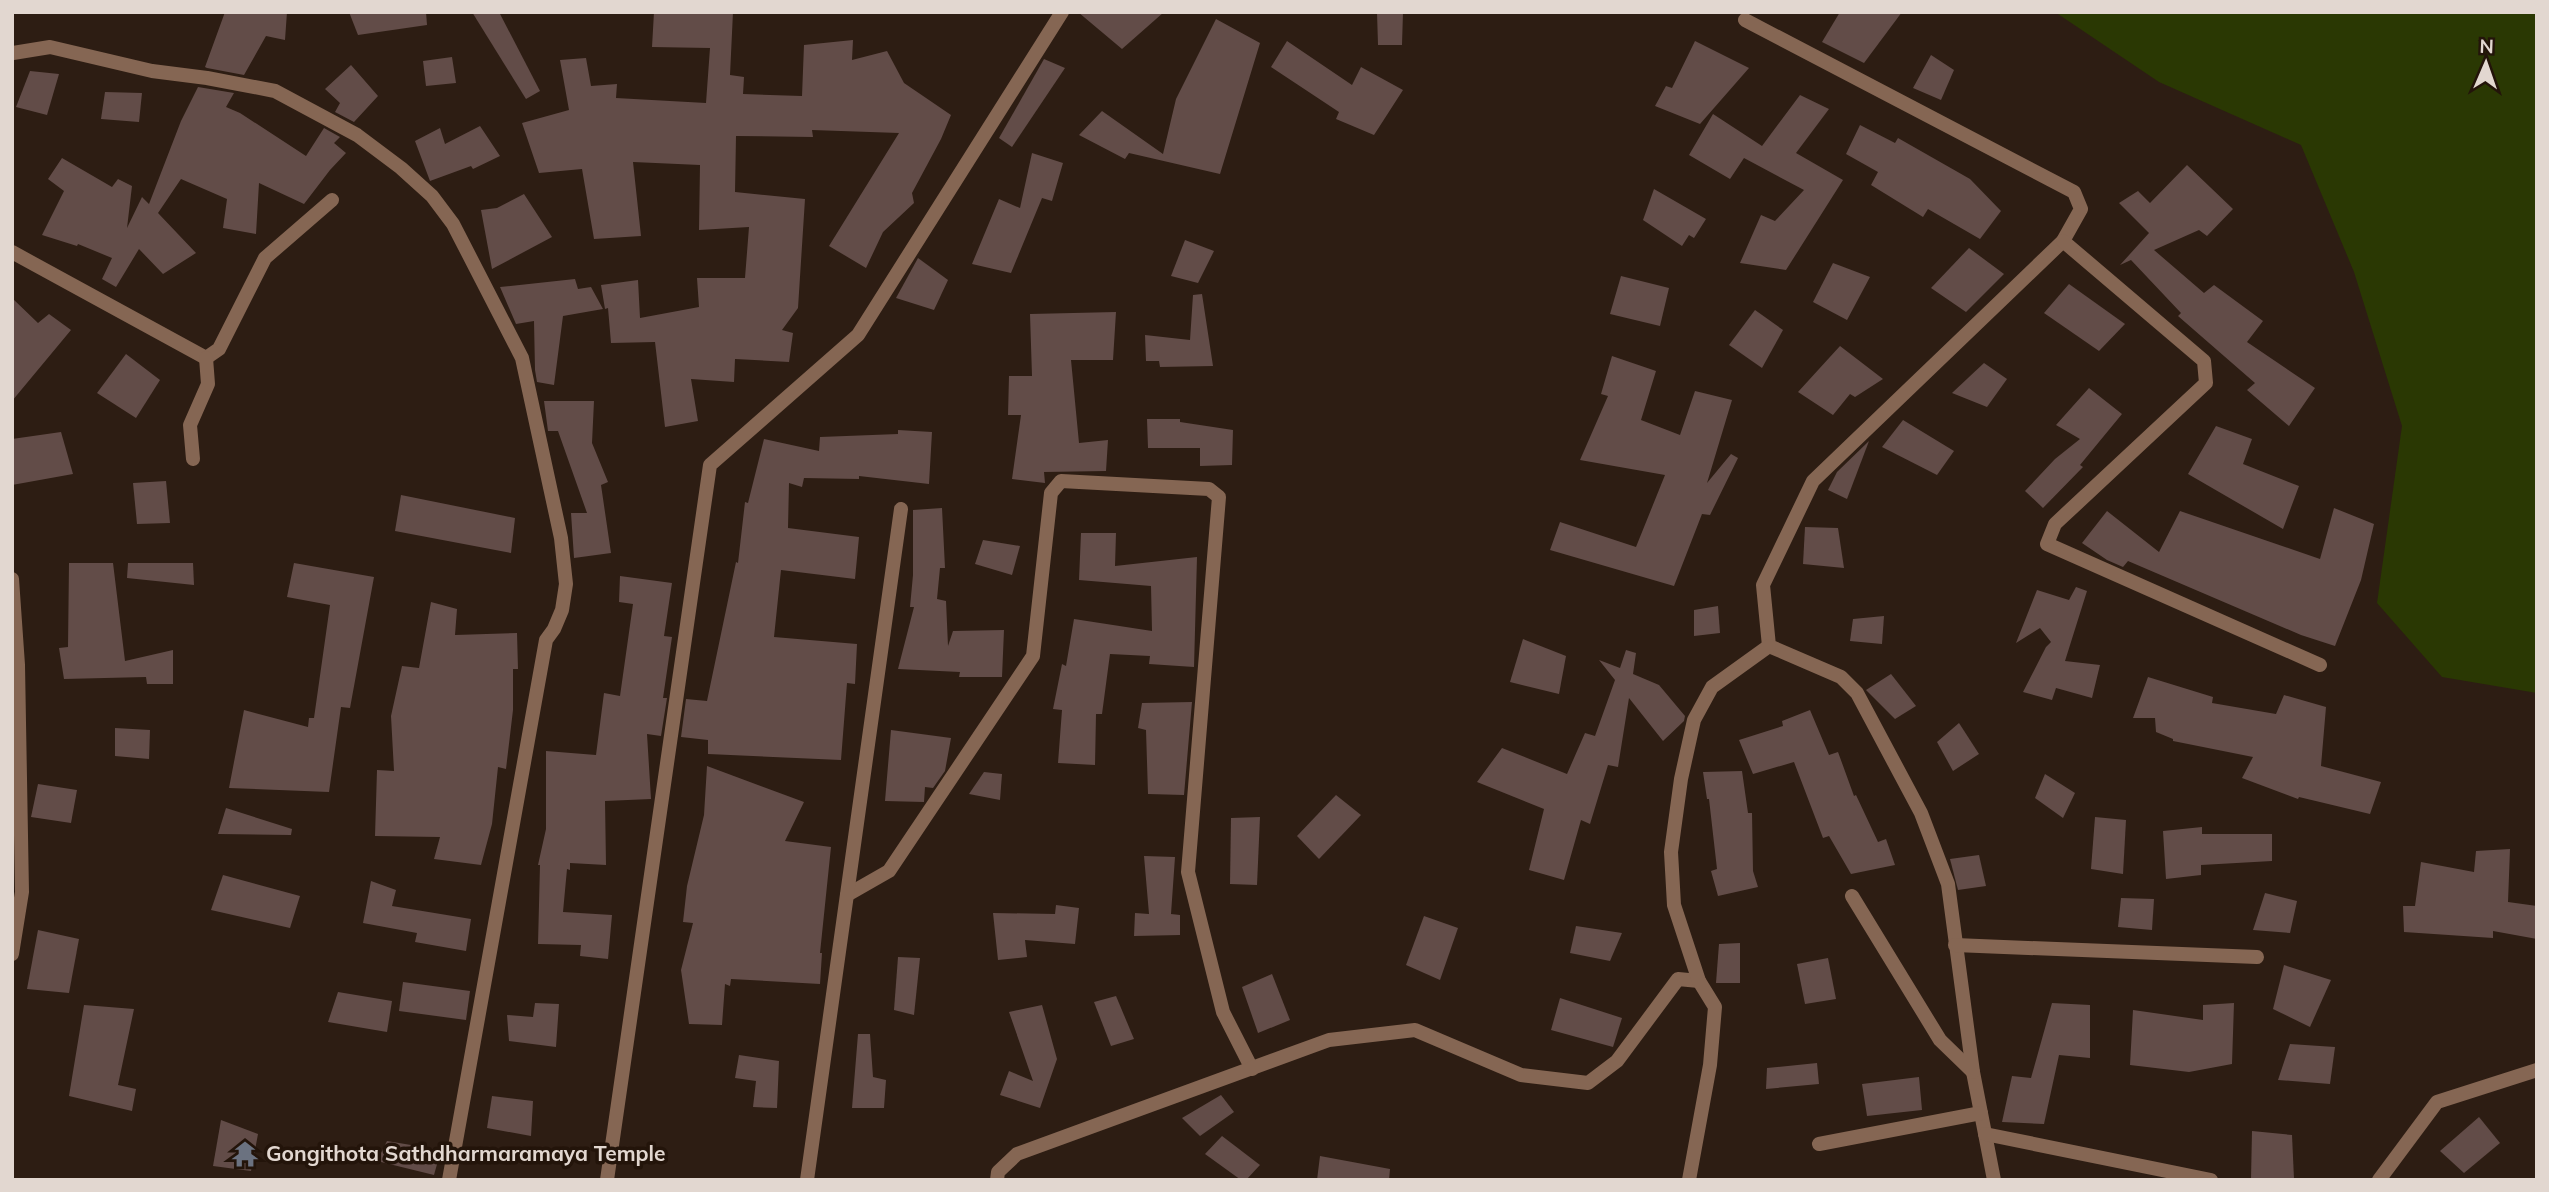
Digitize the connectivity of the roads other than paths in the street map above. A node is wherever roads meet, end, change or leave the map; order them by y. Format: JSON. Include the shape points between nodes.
{"nodes":[{"id":1,"x":1062,"y":12,"type":"edge"},
{"id":2,"x":1745,"y":20,"type":"dead end"},
{"id":3,"x":13,"y":53,"type":"edge"},
{"id":4,"x":332,"y":200,"type":"dead end"},
{"id":5,"x":2063,"y":241,"type":"junction"},
{"id":6,"x":12,"y":252,"type":"edge"},
{"id":7,"x":206,"y":358,"type":"junction"},
{"id":8,"x":193,"y":459,"type":"dead end"},
{"id":9,"x":901,"y":509,"type":"dead end"},
{"id":10,"x":12,"y":579,"type":"edge"},
{"id":11,"x":1769,"y":646,"type":"junction"},
{"id":12,"x":2319,"y":665,"type":"dead end"},
{"id":13,"x":17,"y":892,"type":"edge"},
{"id":14,"x":847,"y":895,"type":"junction"},
{"id":15,"x":1852,"y":896,"type":"dead end"},
{"id":16,"x":1955,"y":945,"type":"junction"},
{"id":17,"x":12,"y":954,"type":"edge"},
{"id":18,"x":2257,"y":957,"type":"dead end"},
{"id":19,"x":1699,"y":981,"type":"junction"},
{"id":20,"x":1252,"y":1069,"type":"junction"},
{"id":21,"x":2537,"y":1070,"type":"edge"},
{"id":22,"x":1973,"y":1072,"type":"junction"},
{"id":23,"x":1981,"y":1113,"type":"junction"},
{"id":24,"x":1985,"y":1134,"type":"junction"},
{"id":25,"x":1819,"y":1144,"type":"dead end"},
{"id":26,"x":449,"y":1180,"type":"edge"},
{"id":27,"x":607,"y":1180,"type":"edge"},
{"id":28,"x":807,"y":1180,"type":"edge"},
{"id":29,"x":997,"y":1180,"type":"edge"},
{"id":30,"x":1689,"y":1180,"type":"edge"},
{"id":31,"x":1994,"y":1180,"type":"edge"},
{"id":32,"x":2211,"y":1180,"type":"edge"},
{"id":33,"x":2379,"y":1180,"type":"edge"}],
"edges":[{"from":1,"to":27,"type":"street","via":[[858,335],[710,465]]},
{"from":2,"to":5,"type":"street","via":[[2074,192],[2081,209]]},
{"from":3,"to":26,"type":"street","via":[[50,47],[152,71],[275,92],[357,135],[432,196],[453,224],[522,358],[561,538],[566,584],[562,610],[545,640]]},
{"from":4,"to":7,"type":"street","via":[[265,258],[219,349]]},
{"from":5,"to":11,"type":"street","via":[[1813,481],[1763,585]]},
{"from":5,"to":12,"type":"street","via":[[2204,360],[2206,383],[2055,524],[2047,544]]},
{"from":6,"to":7,"type":"street"},
{"from":7,"to":8,"type":"street","via":[[208,384],[190,425]]},
{"from":9,"to":14,"type":"street"},
{"from":10,"to":13,"type":"street","via":[[18,665]]},
{"from":11,"to":16,"type":"street","via":[[1841,677],[1857,693],[1921,814],[1939,860],[1948,884]]},
{"from":11,"to":19,"type":"street","via":[[1712,687],[1694,720],[1681,779],[1671,852],[1674,905]]},
{"from":13,"to":17,"type":"street"},
{"from":14,"to":20,"type":"street","via":[[889,871],[1032,656],[1052,493],[1061,481],[1209,489],[1219,497],[1188,872],[1223,1012]]},
{"from":14,"to":28,"type":"street"},
{"from":15,"to":22,"type":"street","via":[[1940,1040]]},
{"from":16,"to":18,"type":"street"},
{"from":16,"to":22,"type":"street"},
{"from":19,"to":20,"type":"street","via":[[1678,979],[1617,1061],[1588,1083],[1521,1075],[1415,1030],[1329,1040]]},
{"from":19,"to":30,"type":"street","via":[[1715,1007],[1710,1065]]},
{"from":20,"to":29,"type":"street","via":[[1017,1154],[998,1172]]},
{"from":21,"to":33,"type":"street","via":[[2437,1102]]},
{"from":22,"to":23,"type":"street"},
{"from":23,"to":24,"type":"street"},
{"from":23,"to":25,"type":"street"},
{"from":24,"to":31,"type":"street"},
{"from":24,"to":32,"type":"street"}]}
